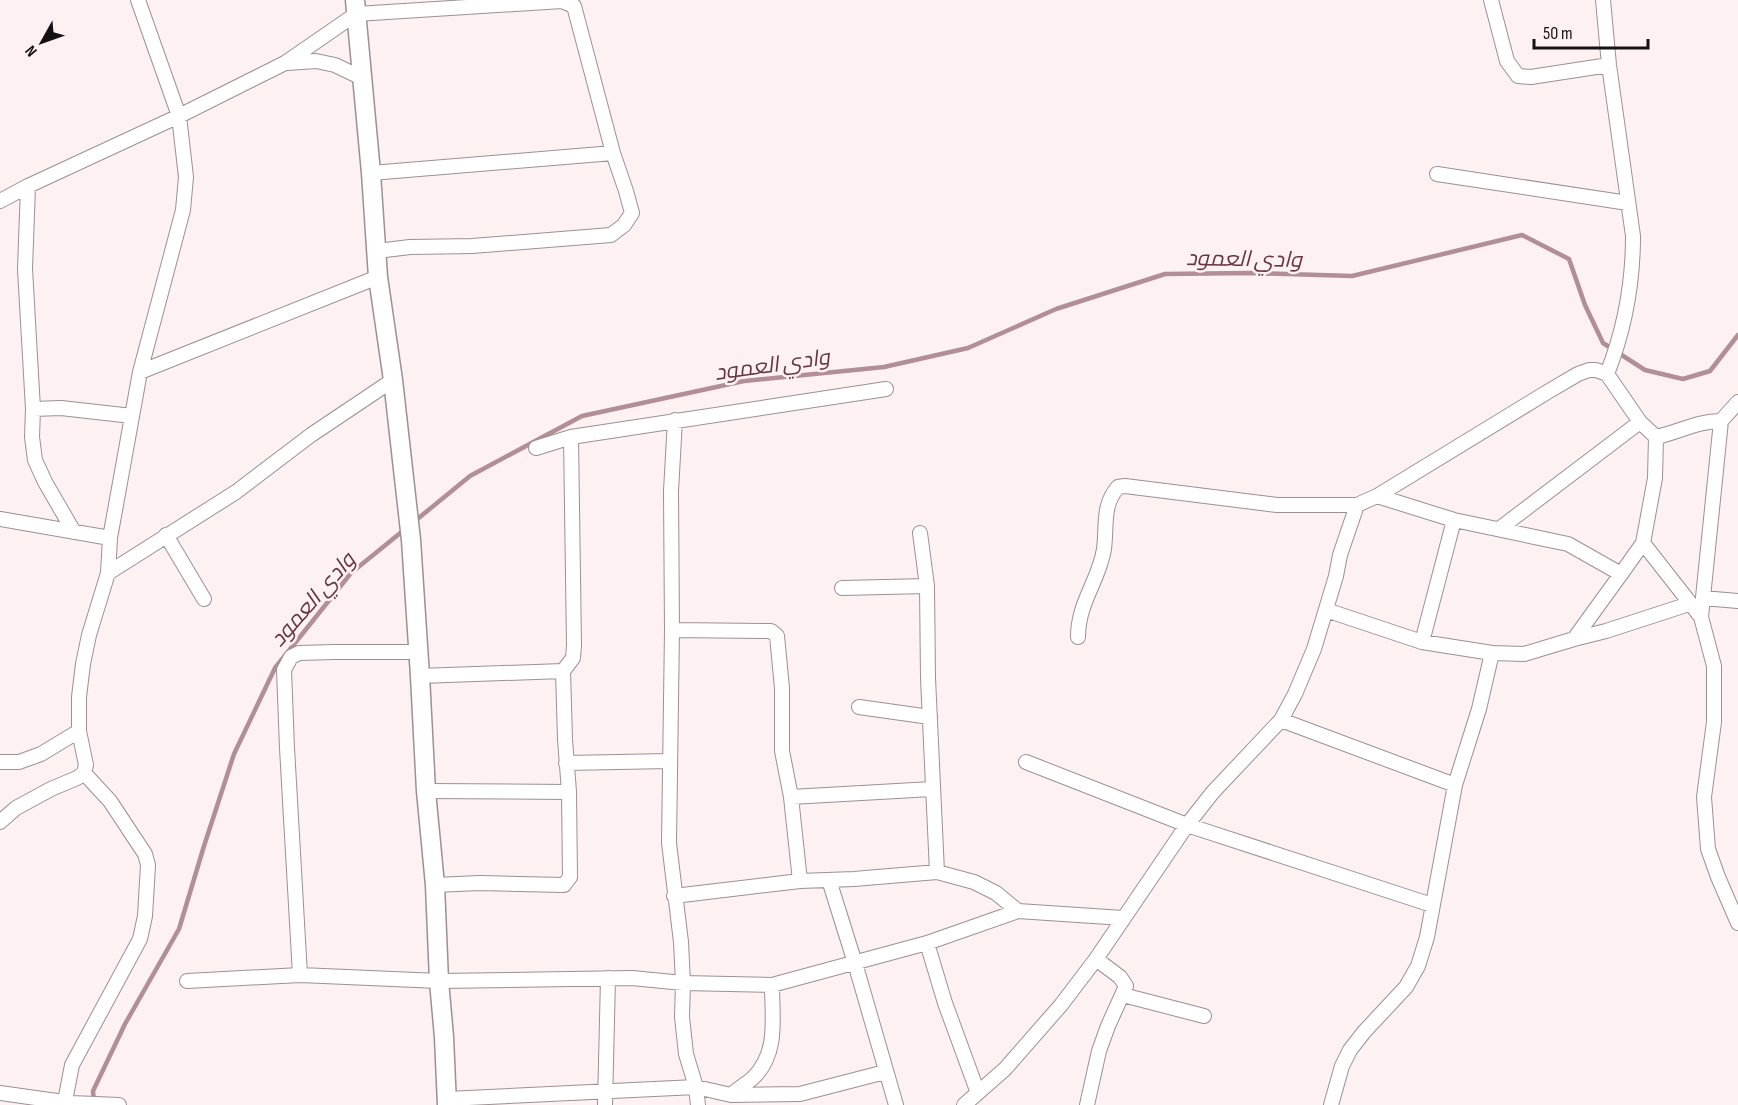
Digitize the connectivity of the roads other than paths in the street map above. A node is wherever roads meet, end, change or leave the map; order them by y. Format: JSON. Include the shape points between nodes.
{"nodes":[{"id":1,"x":138,"y":0,"type":"edge"},
{"id":2,"x":1491,"y":0,"type":"edge"},
{"id":3,"x":1603,"y":0,"type":"edge"},
{"id":4,"x":356,"y":7,"type":"edge"},
{"id":5,"x":285,"y":63,"type":"junction"},
{"id":6,"x":1609,"y":65,"type":"junction"},
{"id":7,"x":362,"y":78,"type":"junction"},
{"id":8,"x":179,"y":116,"type":"junction"},
{"id":9,"x":613,"y":153,"type":"junction"},
{"id":10,"x":371,"y":173,"type":"junction"},
{"id":11,"x":1437,"y":174,"type":"dead end"},
{"id":12,"x":28,"y":186,"type":"junction"},
{"id":13,"x":0,"y":201,"type":"edge"},
{"id":14,"x":1628,"y":203,"type":"junction"},
{"id":15,"x":377,"y":251,"type":"junction"},
{"id":16,"x":378,"y":277,"type":"junction"},
{"id":17,"x":140,"y":372,"type":"junction"},
{"id":18,"x":1607,"y":374,"type":"junction"},
{"id":19,"x":393,"y":380,"type":"junction"},
{"id":20,"x":886,"y":389,"type":"dead end"},
{"id":21,"x":1738,"y":402,"type":"edge"},
{"id":22,"x":33,"y":409,"type":"junction"},
{"id":23,"x":132,"y":416,"type":"junction"},
{"id":24,"x":675,"y":420,"type":"junction"},
{"id":25,"x":1721,"y":421,"type":"junction"},
{"id":26,"x":1640,"y":422,"type":"junction"},
{"id":27,"x":571,"y":437,"type":"junction"},
{"id":28,"x":1656,"y":437,"type":"junction"},
{"id":29,"x":536,"y":448,"type":"dead end"},
{"id":30,"x":1377,"y":496,"type":"junction"},
{"id":31,"x":1357,"y":505,"type":"junction"},
{"id":32,"x":0,"y":519,"type":"edge"},
{"id":33,"x":1454,"y":520,"type":"junction"},
{"id":34,"x":1499,"y":528,"type":"junction"},
{"id":35,"x":74,"y":532,"type":"junction"},
{"id":36,"x":920,"y":533,"type":"dead end"},
{"id":37,"x":166,"y":535,"type":"junction"},
{"id":38,"x":110,"y":538,"type":"junction"},
{"id":39,"x":1643,"y":543,"type":"junction"},
{"id":40,"x":108,"y":573,"type":"junction"},
{"id":41,"x":1621,"y":574,"type":"junction"},
{"id":42,"x":927,"y":586,"type":"junction"},
{"id":43,"x":842,"y":588,"type":"dead end"},
{"id":44,"x":1703,"y":598,"type":"junction"},
{"id":45,"x":204,"y":599,"type":"dead end"},
{"id":46,"x":1738,"y":601,"type":"edge"},
{"id":47,"x":1689,"y":603,"type":"junction"},
{"id":48,"x":1326,"y":610,"type":"junction"},
{"id":49,"x":1701,"y":617,"type":"junction"},
{"id":50,"x":672,"y":630,"type":"junction"},
{"id":51,"x":1078,"y":637,"type":"dead end"},
{"id":52,"x":1574,"y":639,"type":"junction"},
{"id":53,"x":1422,"y":642,"type":"junction"},
{"id":54,"x":419,"y":652,"type":"junction"},
{"id":55,"x":1492,"y":653,"type":"junction"},
{"id":56,"x":563,"y":671,"type":"junction"},
{"id":57,"x":420,"y":676,"type":"junction"},
{"id":58,"x":859,"y":708,"type":"dead end"},
{"id":59,"x":930,"y":717,"type":"junction"},
{"id":60,"x":1281,"y":720,"type":"junction"},
{"id":61,"x":79,"y":731,"type":"junction"},
{"id":62,"x":670,"y":761,"type":"junction"},
{"id":63,"x":0,"y":762,"type":"edge"},
{"id":64,"x":1026,"y":762,"type":"dead end"},
{"id":65,"x":567,"y":763,"type":"junction"},
{"id":66,"x":84,"y":773,"type":"junction"},
{"id":67,"x":1455,"y":785,"type":"junction"},
{"id":68,"x":933,"y":789,"type":"junction"},
{"id":69,"x":426,"y":791,"type":"junction"},
{"id":70,"x":569,"y":792,"type":"junction"},
{"id":71,"x":791,"y":797,"type":"junction"},
{"id":72,"x":0,"y":822,"type":"edge"},
{"id":73,"x":1187,"y":825,"type":"junction"},
{"id":74,"x":937,"y":872,"type":"junction"},
{"id":75,"x":829,"y":880,"type":"junction"},
{"id":76,"x":800,"y":881,"type":"junction"},
{"id":77,"x":435,"y":885,"type":"junction"},
{"id":78,"x":674,"y":896,"type":"junction"},
{"id":79,"x":1432,"y":905,"type":"junction"},
{"id":80,"x":1018,"y":911,"type":"junction"},
{"id":81,"x":1123,"y":918,"type":"junction"},
{"id":82,"x":1738,"y":923,"type":"edge"},
{"id":83,"x":927,"y":943,"type":"junction"},
{"id":84,"x":1096,"y":959,"type":"junction"},
{"id":85,"x":855,"y":963,"type":"junction"},
{"id":86,"x":300,"y":975,"type":"junction"},
{"id":87,"x":608,"y":978,"type":"junction"},
{"id":88,"x":187,"y":981,"type":"dead end"},
{"id":89,"x":439,"y":981,"type":"junction"},
{"id":90,"x":683,"y":983,"type":"junction"},
{"id":91,"x":772,"y":985,"type":"junction"},
{"id":92,"x":1123,"y":995,"type":"junction"},
{"id":93,"x":1204,"y":1016,"type":"dead end"},
{"id":94,"x":885,"y":1072,"type":"junction"},
{"id":95,"x":696,"y":1087,"type":"junction"},
{"id":96,"x":0,"y":1093,"type":"edge"},
{"id":97,"x":978,"y":1093,"type":"junction"},
{"id":98,"x":731,"y":1095,"type":"junction"},
{"id":99,"x":605,"y":1098,"type":"edge"},
{"id":100,"x":447,"y":1102,"type":"edge"},
{"id":101,"x":68,"y":1104,"type":"edge"},
{"id":102,"x":102,"y":1104,"type":"edge"},
{"id":103,"x":119,"y":1105,"type":"edge"},
{"id":104,"x":698,"y":1105,"type":"edge"},
{"id":105,"x":896,"y":1105,"type":"edge"},
{"id":106,"x":964,"y":1105,"type":"edge"},
{"id":107,"x":1087,"y":1105,"type":"edge"},
{"id":108,"x":1330,"y":1105,"type":"edge"}],
"edges":[{"from":1,"to":8,"type":"street"},
{"from":2,"to":6,"type":"street","via":[[1507,61],[1518,76]]},
{"from":3,"to":6,"type":"street"},
{"from":4,"to":5,"type":"street"},
{"from":4,"to":7,"type":"street"},
{"from":4,"to":9,"type":"street","via":[[562,1],[574,6]]},
{"from":5,"to":7,"type":"street","via":[[316,61]]},
{"from":5,"to":8,"type":"street"},
{"from":6,"to":14,"type":"street"},
{"from":7,"to":10,"type":"street"},
{"from":8,"to":12,"type":"street"},
{"from":8,"to":17,"type":"street","via":[[186,177],[183,210]]},
{"from":9,"to":10,"type":"street"},
{"from":9,"to":15,"type":"street","via":[[632,213],[612,235]]},
{"from":10,"to":15,"type":"street"},
{"from":11,"to":14,"type":"street"},
{"from":12,"to":13,"type":"street"},
{"from":12,"to":22,"type":"street","via":[[25,269]]},
{"from":14,"to":18,"type":"street","via":[[1633,256],[1621,336]]},
{"from":15,"to":16,"type":"street"},
{"from":16,"to":17,"type":"street"},
{"from":16,"to":19,"type":"street"},
{"from":17,"to":23,"type":"street"},
{"from":18,"to":26,"type":"street"},
{"from":18,"to":30,"type":"street","via":[[1596,369],[1578,374]]},
{"from":19,"to":37,"type":"street","via":[[236,492]]},
{"from":19,"to":54,"type":"street"},
{"from":20,"to":24,"type":"street"},
{"from":21,"to":25,"type":"street"},
{"from":22,"to":23,"type":"street"},
{"from":22,"to":35,"type":"street","via":[[35,460]]},
{"from":23,"to":38,"type":"street"},
{"from":24,"to":27,"type":"street"},
{"from":24,"to":50,"type":"street"},
{"from":25,"to":28,"type":"street","via":[[1697,423]]},
{"from":25,"to":44,"type":"street"},
{"from":26,"to":28,"type":"street"},
{"from":26,"to":34,"type":"street"},
{"from":27,"to":29,"type":"street"},
{"from":27,"to":56,"type":"street","via":[[574,645],[573,658]]},
{"from":28,"to":39,"type":"street","via":[[1655,478]]},
{"from":30,"to":31,"type":"street"},
{"from":30,"to":33,"type":"street"},
{"from":31,"to":48,"type":"street"},
{"from":31,"to":51,"type":"street","via":[[1277,505],[1118,487],[1107,507],[1104,549],[1078,621]]},
{"from":32,"to":35,"type":"street"},
{"from":33,"to":34,"type":"street"},
{"from":33,"to":53,"type":"street"},
{"from":34,"to":41,"type":"street","via":[[1568,544]]},
{"from":35,"to":38,"type":"street"},
{"from":36,"to":42,"type":"street"},
{"from":37,"to":40,"type":"street"},
{"from":37,"to":45,"type":"street"},
{"from":38,"to":40,"type":"street"},
{"from":39,"to":41,"type":"street"},
{"from":39,"to":47,"type":"street"},
{"from":40,"to":61,"type":"street","via":[[83,664]]},
{"from":41,"to":52,"type":"street"},
{"from":42,"to":43,"type":"street"},
{"from":42,"to":59,"type":"street"},
{"from":44,"to":46,"type":"street"},
{"from":44,"to":49,"type":"street"},
{"from":47,"to":49,"type":"street"},
{"from":47,"to":52,"type":"street"},
{"from":48,"to":53,"type":"street"},
{"from":48,"to":60,"type":"street","via":[[1305,672]]},
{"from":49,"to":82,"type":"street","via":[[1714,666],[1714,722],[1704,797],[1708,849]]},
{"from":50,"to":62,"type":"street"},
{"from":50,"to":71,"type":"street","via":[[771,631],[777,636],[782,751]]},
{"from":52,"to":55,"type":"street","via":[[1524,654]]},
{"from":53,"to":55,"type":"street"},
{"from":54,"to":57,"type":"street"},
{"from":54,"to":86,"type":"street","via":[[299,653],[291,657],[284,670]]},
{"from":55,"to":67,"type":"street"},
{"from":56,"to":57,"type":"street"},
{"from":56,"to":65,"type":"street"},
{"from":57,"to":69,"type":"street"},
{"from":58,"to":59,"type":"street"},
{"from":59,"to":68,"type":"street"},
{"from":60,"to":67,"type":"street"},
{"from":60,"to":73,"type":"street"},
{"from":61,"to":63,"type":"street","via":[[41,754],[19,762]]},
{"from":61,"to":66,"type":"street"},
{"from":62,"to":65,"type":"street"},
{"from":62,"to":78,"type":"street","via":[[669,843]]},
{"from":64,"to":73,"type":"street"},
{"from":65,"to":70,"type":"street"},
{"from":66,"to":72,"type":"street","via":[[16,808]]},
{"from":66,"to":101,"type":"street","via":[[110,801],[145,854],[148,865],[140,939],[72,1065]]},
{"from":67,"to":79,"type":"street"},
{"from":68,"to":71,"type":"street"},
{"from":68,"to":74,"type":"street"},
{"from":69,"to":70,"type":"street"},
{"from":69,"to":77,"type":"street"},
{"from":70,"to":77,"type":"street","via":[[570,877],[564,885]]},
{"from":71,"to":76,"type":"street"},
{"from":73,"to":79,"type":"street"},
{"from":73,"to":81,"type":"street"},
{"from":74,"to":75,"type":"street"},
{"from":74,"to":80,"type":"street","via":[[974,882]]},
{"from":75,"to":76,"type":"street"},
{"from":75,"to":85,"type":"street"},
{"from":76,"to":78,"type":"street"},
{"from":77,"to":89,"type":"street"},
{"from":78,"to":90,"type":"street"},
{"from":79,"to":108,"type":"street","via":[[1418,966],[1406,987],[1350,1050]]},
{"from":80,"to":81,"type":"street"},
{"from":80,"to":83,"type":"street"},
{"from":81,"to":84,"type":"street"},
{"from":83,"to":85,"type":"street"},
{"from":83,"to":97,"type":"street"},
{"from":84,"to":92,"type":"street","via":[[1125,983]]},
{"from":84,"to":97,"type":"street","via":[[1029,1042]]},
{"from":85,"to":91,"type":"street"},
{"from":85,"to":94,"type":"street"},
{"from":86,"to":88,"type":"street"},
{"from":86,"to":89,"type":"street"},
{"from":87,"to":89,"type":"street"},
{"from":87,"to":90,"type":"street"},
{"from":87,"to":99,"type":"street"},
{"from":89,"to":100,"type":"street"},
{"from":90,"to":91,"type":"street"},
{"from":90,"to":95,"type":"street","via":[[686,1054]]},
{"from":91,"to":98,"type":"street","via":[[773,1038],[769,1056],[754,1077]]},
{"from":92,"to":93,"type":"street"},
{"from":92,"to":107,"type":"street","via":[[1099,1051]]},
{"from":94,"to":98,"type":"street","via":[[800,1094]]},
{"from":94,"to":105,"type":"street"},
{"from":95,"to":98,"type":"street"},
{"from":95,"to":99,"type":"street"},
{"from":95,"to":104,"type":"street"},
{"from":96,"to":101,"type":"street"},
{"from":97,"to":106,"type":"street"},
{"from":99,"to":100,"type":"street"},
{"from":101,"to":102,"type":"street"},
{"from":102,"to":103,"type":"street"}]}
